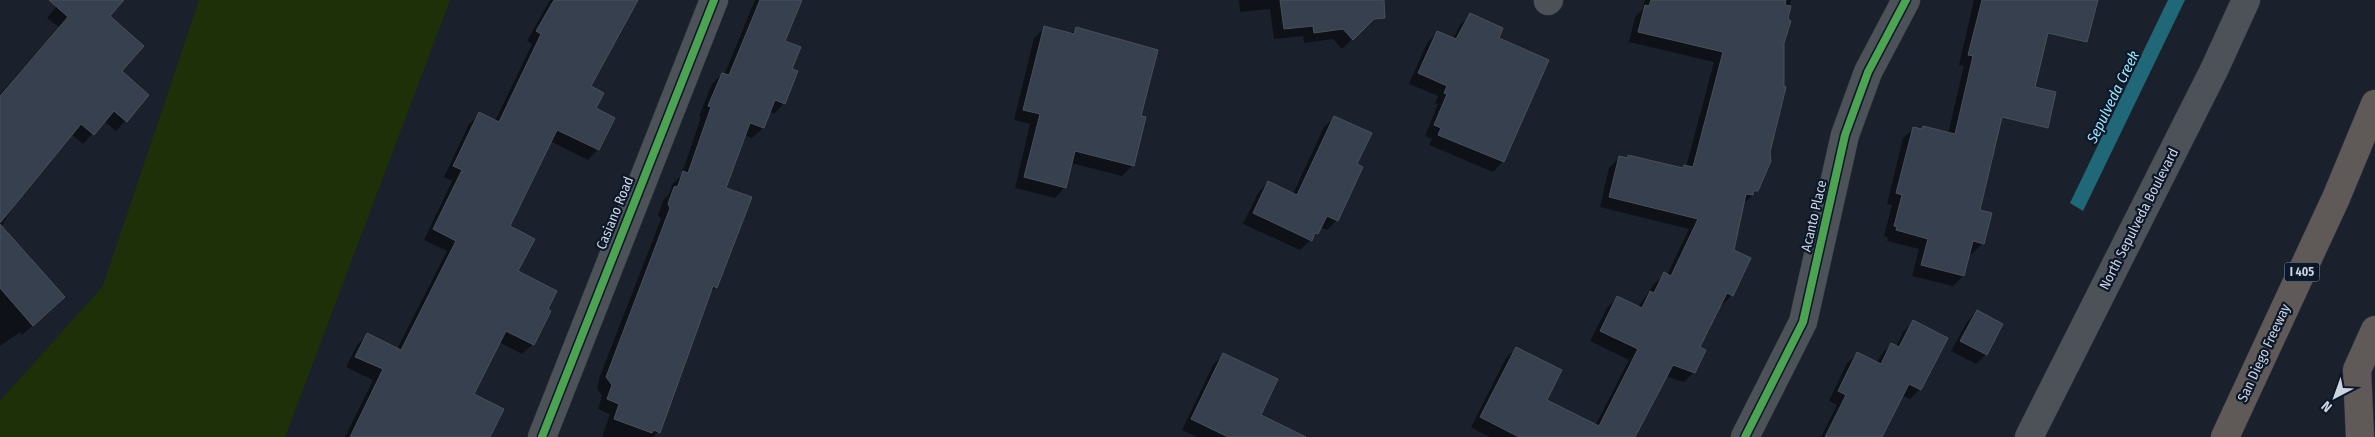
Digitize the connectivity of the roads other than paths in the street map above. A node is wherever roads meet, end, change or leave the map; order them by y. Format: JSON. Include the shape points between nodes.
{"nodes":[{"id":1,"x":714,"y":0,"type":"edge"},
{"id":2,"x":1906,"y":0,"type":"edge"},
{"id":3,"x":2246,"y":0,"type":"edge"},
{"id":4,"x":2375,"y":104,"type":"edge"},
{"id":5,"x":2375,"y":330,"type":"edge"},
{"id":6,"x":2375,"y":415,"type":"edge"},
{"id":7,"x":542,"y":437,"type":"edge"},
{"id":8,"x":1745,"y":437,"type":"edge"},
{"id":9,"x":2029,"y":437,"type":"edge"},
{"id":10,"x":2224,"y":437,"type":"edge"},
{"id":11,"x":2360,"y":437,"type":"edge"},
{"id":12,"x":2365,"y":437,"type":"edge"}],
"edges":[{"from":1,"to":7,"type":"street","name":"Casiano Road"},
{"from":2,"to":8,"type":"street","name":"Acanto Place","via":[[1868,72],[1845,135],[1803,322]]},
{"from":3,"to":9,"type":"street","name":"North Sepulveda Boulevard"},
{"from":4,"to":10,"type":"highway","name":"San Diego Freeway","number":"I 405","via":[[2336,198]]},
{"from":5,"to":11,"type":"highway","via":[[2356,370]]},
{"from":6,"to":12,"type":"highway"}]}
